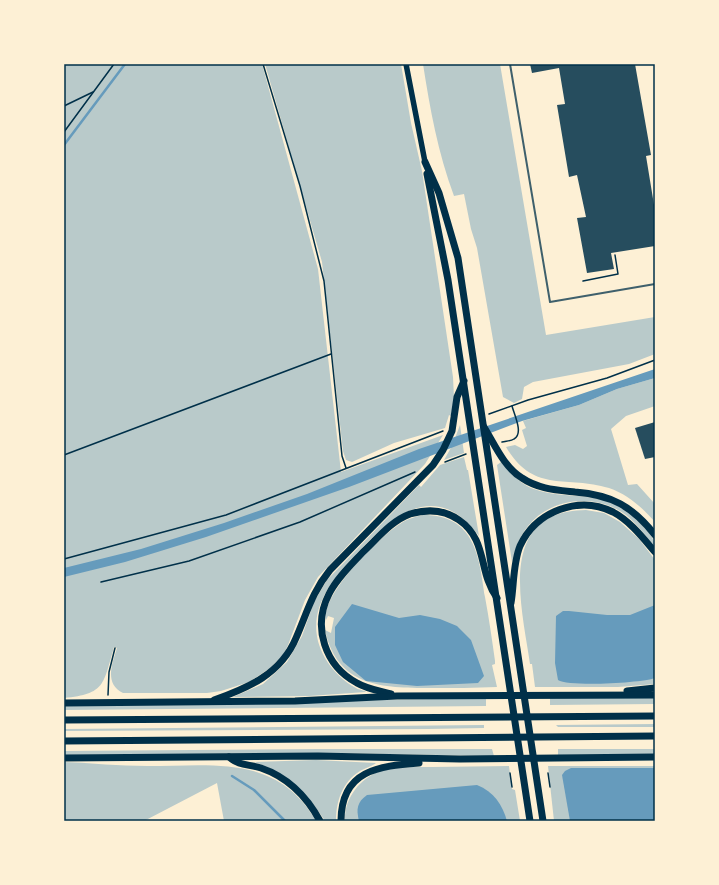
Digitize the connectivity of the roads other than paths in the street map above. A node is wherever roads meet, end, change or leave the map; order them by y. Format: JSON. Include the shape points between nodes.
{"nodes":[{"id":1,"x":406,"y":64,"type":"edge"},
{"id":2,"x":510,"y":64,"type":"edge"},
{"id":3,"x":425,"y":162,"type":"junction"},
{"id":4,"x":655,"y":284,"type":"edge"},
{"id":5,"x":464,"y":381,"type":"junction"},
{"id":6,"x":484,"y":427,"type":"junction"},
{"id":7,"x":655,"y":535,"type":"edge"},
{"id":8,"x":655,"y":552,"type":"edge"},
{"id":9,"x":497,"y":598,"type":"junction"},
{"id":10,"x":511,"y":603,"type":"junction"},
{"id":11,"x":655,"y":688,"type":"edge"},
{"id":12,"x":586,"y":694,"type":"junction"},
{"id":13,"x":655,"y":695,"type":"edge"},
{"id":14,"x":397,"y":696,"type":"junction"},
{"id":15,"x":206,"y":702,"type":"junction"},
{"id":16,"x":64,"y":703,"type":"edge"},
{"id":17,"x":655,"y":716,"type":"edge"},
{"id":18,"x":64,"y":720,"type":"edge"},
{"id":19,"x":655,"y":736,"type":"edge"},
{"id":20,"x":64,"y":740,"type":"edge"},
{"id":21,"x":229,"y":757,"type":"junction"},
{"id":22,"x":655,"y":757,"type":"edge"},
{"id":23,"x":64,"y":758,"type":"edge"},
{"id":24,"x":646,"y":758,"type":"junction"},
{"id":25,"x":460,"y":759,"type":"junction"},
{"id":26,"x":655,"y":761,"type":"edge"},
{"id":27,"x":320,"y":821,"type":"edge"},
{"id":28,"x":341,"y":821,"type":"edge"},
{"id":29,"x":530,"y":821,"type":"edge"},
{"id":30,"x":543,"y":821,"type":"edge"}],
"edges":[{"from":1,"to":3,"type":"main road"},
{"from":2,"to":4,"type":"lane","via":[[550,302]]},
{"from":3,"to":5,"type":"highway","via":[[444,254]]},
{"from":3,"to":6,"type":"highway","via":[[439,193],[462,278]]},
{"from":5,"to":9,"type":"highway"},
{"from":5,"to":15,"type":"highway","via":[[457,397],[455,420],[443,450],[421,478],[319,583],[291,648],[276,667],[256,683]]},
{"from":6,"to":7,"type":"highway","via":[[514,472],[528,482],[553,490],[592,494],[614,500],[638,515]]},
{"from":6,"to":10,"type":"highway"},
{"from":8,"to":10,"type":"highway","via":[[633,527],[614,513],[593,506],[563,508],[541,520],[524,539],[516,561]]},
{"from":9,"to":14,"type":"highway","via":[[489,586],[475,538],[464,524],[450,515],[433,511],[412,514],[396,522],[382,534],[332,588],[323,609],[322,632],[329,657],[346,676],[363,686]]},
{"from":9,"to":29,"type":"highway"},
{"from":10,"to":30,"type":"highway"},
{"from":11,"to":12,"type":"highway"},
{"from":12,"to":13,"type":"highway"},
{"from":12,"to":14,"type":"highway"},
{"from":14,"to":15,"type":"highway"},
{"from":15,"to":16,"type":"highway"},
{"from":17,"to":18,"type":"highway"},
{"from":19,"to":20,"type":"highway"},
{"from":21,"to":23,"type":"highway"},
{"from":21,"to":25,"type":"highway"},
{"from":21,"to":27,"type":"highway","via":[[237,763],[265,770],[285,781],[302,795]]},
{"from":22,"to":24,"type":"highway"},
{"from":24,"to":25,"type":"highway"},
{"from":24,"to":26,"type":"highway"},
{"from":25,"to":28,"type":"highway","via":[[387,766],[371,770],[354,782],[346,795],[341,809]]}]}
